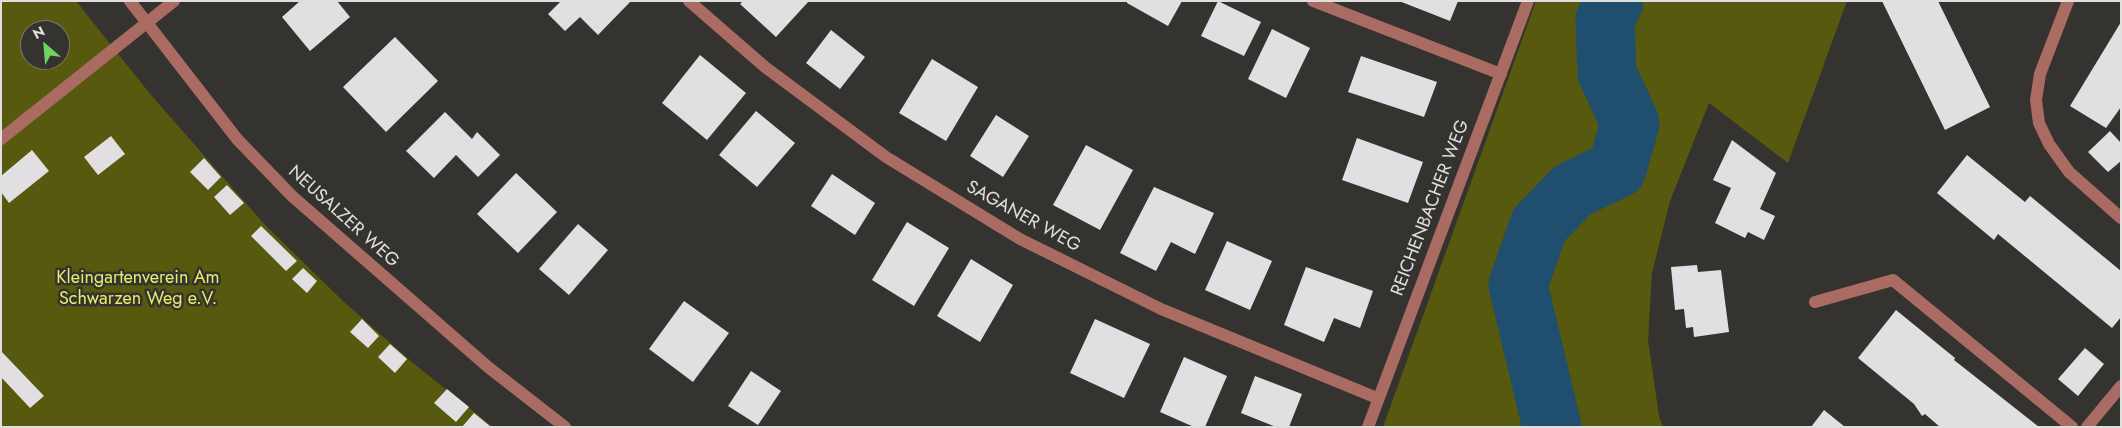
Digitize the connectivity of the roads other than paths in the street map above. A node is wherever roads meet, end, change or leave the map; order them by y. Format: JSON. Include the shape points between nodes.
{"nodes":[{"id":1,"x":130,"y":1,"type":"edge"},
{"id":2,"x":174,"y":1,"type":"edge"},
{"id":3,"x":689,"y":1,"type":"edge"},
{"id":4,"x":1313,"y":1,"type":"edge"},
{"id":5,"x":1528,"y":1,"type":"edge"},
{"id":6,"x":2068,"y":1,"type":"edge"},
{"id":7,"x":146,"y":23,"type":"junction"},
{"id":8,"x":1501,"y":74,"type":"junction"},
{"id":9,"x":1,"y":139,"type":"edge"},
{"id":10,"x":2121,"y":218,"type":"edge"},
{"id":11,"x":1814,"y":302,"type":"dead end"},
{"id":12,"x":2121,"y":386,"type":"edge"},
{"id":13,"x":1378,"y":398,"type":"junction"},
{"id":14,"x":565,"y":427,"type":"edge"},
{"id":15,"x":1368,"y":427,"type":"edge"},
{"id":16,"x":2072,"y":427,"type":"edge"},
{"id":17,"x":2087,"y":427,"type":"edge"}],
"edges":[{"from":1,"to":7,"type":"street","name":"NEUSALZER WEG"},
{"from":2,"to":7,"type":"street"},
{"from":3,"to":13,"type":"street","name":"SAGANER WEG","via":[[764,67],[886,157],[1020,239],[1161,309]]},
{"from":4,"to":8,"type":"street"},
{"from":5,"to":8,"type":"street","name":"REICHENBACHER WEG"},
{"from":6,"to":10,"type":"street","via":[[2040,74],[2036,100],[2039,123],[2069,172]]},
{"from":7,"to":9,"type":"street"},
{"from":7,"to":14,"type":"street","name":"NEUSALZER WEG","via":[[238,139],[292,196],[488,367]]},
{"from":8,"to":13,"type":"street","name":"REICHENBACHER WEG"},
{"from":11,"to":16,"type":"street","via":[[1893,280]]},
{"from":12,"to":17,"type":"street"},
{"from":13,"to":15,"type":"street","name":"REICHENBACHER WEG"}]}
